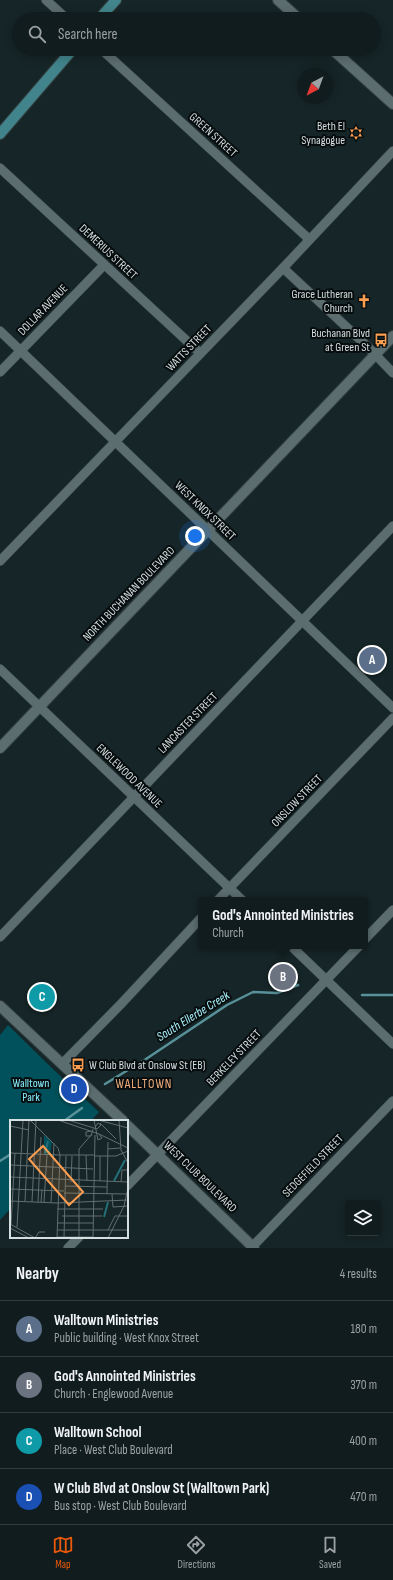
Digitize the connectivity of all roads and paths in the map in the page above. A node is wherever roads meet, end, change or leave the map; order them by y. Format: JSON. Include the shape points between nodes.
{"nodes":[{"id":1,"x":46,"y":0,"type":"edge"},
{"id":2,"x":116,"y":0,"type":"edge"},
{"id":3,"x":278,"y":0,"type":"edge"},
{"id":4,"x":59,"y":12,"type":"edge"},
{"id":5,"x":105,"y":12,"type":"edge"},
{"id":6,"x":291,"y":12,"type":"edge"},
{"id":7,"x":67,"y":56,"type":"edge"},
{"id":8,"x":109,"y":56,"type":"edge"},
{"id":9,"x":340,"y":56,"type":"edge"},
{"id":10,"x":393,"y":104,"type":"edge"},
{"id":11,"x":0,"y":134,"type":"edge"},
{"id":12,"x":393,"y":151,"type":"edge"},
{"id":13,"x":0,"y":168,"type":"edge"},
{"id":14,"x":309,"y":239,"type":"junction"},
{"id":15,"x":104,"y":265,"type":"junction"},
{"id":16,"x":283,"y":268,"type":"junction"},
{"id":17,"x":0,"y":331,"type":"edge"},
{"id":18,"x":393,"y":336,"type":"edge"},
{"id":19,"x":21,"y":351,"type":"junction"},
{"id":20,"x":200,"y":353,"type":"junction"},
{"id":21,"x":375,"y":355,"type":"junction"},
{"id":22,"x":0,"y":372,"type":"edge"},
{"id":23,"x":393,"y":373,"type":"edge"},
{"id":24,"x":114,"y":442,"type":"junction"},
{"id":25,"x":393,"y":526,"type":"edge"},
{"id":26,"x":208,"y":531,"type":"junction"},
{"id":27,"x":0,"y":561,"type":"edge"},
{"id":28,"x":302,"y":622,"type":"junction"},
{"id":29,"x":0,"y":669,"type":"edge"},
{"id":30,"x":39,"y":707,"type":"junction"},
{"id":31,"x":393,"y":708,"type":"edge"},
{"id":32,"x":393,"y":718,"type":"edge"},
{"id":33,"x":0,"y":748,"type":"edge"},
{"id":34,"x":133,"y":797,"type":"junction"},
{"id":35,"x":229,"y":888,"type":"junction"},
{"id":36,"x":221,"y":897,"type":"edge"},
{"id":37,"x":239,"y":897,"type":"edge"},
{"id":38,"x":393,"y":910,"type":"edge"},
{"id":39,"x":198,"y":921,"type":"edge"},
{"id":40,"x":368,"y":936,"type":"edge"},
{"id":41,"x":0,"y":937,"type":"edge"},
{"id":42,"x":294,"y":949,"type":"edge"},
{"id":43,"x":355,"y":949,"type":"edge"},
{"id":44,"x":326,"y":980,"type":"junction"},
{"id":45,"x":0,"y":1006,"type":"edge"},
{"id":46,"x":393,"y":1044,"type":"edge"},
{"id":47,"x":62,"y":1064,"type":"junction"},
{"id":48,"x":393,"y":1101,"type":"edge"},
{"id":49,"x":122,"y":1120,"type":"edge"},
{"id":50,"x":128,"y":1126,"type":"edge"},
{"id":51,"x":158,"y":1154,"type":"junction"},
{"id":52,"x":128,"y":1185,"type":"edge"},
{"id":53,"x":78,"y":1238,"type":"edge"},
{"id":54,"x":253,"y":1247,"type":"edge"},
{"id":55,"x":68,"y":1248,"type":"edge"}],
"edges":[{"from":1,"to":4,"type":"street"},
{"from":2,"to":5,"type":"main road"},
{"from":3,"to":6,"type":"street"},
{"from":7,"to":11,"type":"main road"},
{"from":8,"to":14,"type":"street","name":"GREEN STREET"},
{"from":9,"to":10,"type":"street"},
{"from":12,"to":14,"type":"street","name":"WATTS STREET"},
{"from":13,"to":15,"type":"street","name":"DEMERIUS STREET"},
{"from":14,"to":16,"type":"street","name":"WATTS STREET"},
{"from":15,"to":19,"type":"street","name":"DOLLAR AVENUE"},
{"from":15,"to":20,"type":"street","name":"DEMERIUS STREET"},
{"from":16,"to":20,"type":"street","name":"WATTS STREET"},
{"from":16,"to":21,"type":"street"},
{"from":17,"to":19,"type":"street","name":"WEST KNOX STREET"},
{"from":18,"to":21,"type":"street","name":"NORTH BUCHANAN BOULEVARD"},
{"from":19,"to":22,"type":"street","name":"DOLLAR AVENUE"},
{"from":19,"to":24,"type":"street","name":"WEST KNOX STREET"},
{"from":20,"to":24,"type":"street","name":"WATTS STREET"},
{"from":21,"to":23,"type":"street"},
{"from":21,"to":26,"type":"street","name":"NORTH BUCHANAN BOULEVARD"},
{"from":24,"to":26,"type":"street","name":"WEST KNOX STREET"},
{"from":24,"to":27,"type":"street","name":"WATTS STREET"},
{"from":25,"to":28,"type":"street","name":"LANCASTER STREET"},
{"from":26,"to":28,"type":"street","name":"WEST KNOX STREET"},
{"from":26,"to":30,"type":"street","name":"NORTH BUCHANAN BOULEVARD"},
{"from":28,"to":31,"type":"street","name":"WEST KNOX STREET"},
{"from":28,"to":34,"type":"street","name":"LANCASTER STREET"},
{"from":29,"to":30,"type":"street","name":"ENGLEWOOD AVENUE"},
{"from":30,"to":33,"type":"street","name":"NORTH BUCHANAN BOULEVARD"},
{"from":30,"to":34,"type":"street","name":"ENGLEWOOD AVENUE"},
{"from":32,"to":35,"type":"street","name":"ONSLOW STREET"},
{"from":34,"to":35,"type":"street","name":"ENGLEWOOD AVENUE"},
{"from":34,"to":41,"type":"street","name":"LANCASTER STREET"},
{"from":35,"to":36,"type":"street","name":"ONSLOW STREET"},
{"from":35,"to":37,"type":"street","name":"ENGLEWOOD AVENUE"},
{"from":38,"to":40,"type":"street"},
{"from":39,"to":47,"type":"street"},
{"from":42,"to":44,"type":"street"},
{"from":43,"to":44,"type":"street","name":"BERKELEY STREET"},
{"from":44,"to":46,"type":"street"},
{"from":44,"to":51,"type":"street","name":"BERKELEY STREET"},
{"from":45,"to":47,"type":"street"},
{"from":47,"to":49,"type":"street"},
{"from":48,"to":54,"type":"street","name":"SEDGEFIELD STREET"},
{"from":50,"to":51,"type":"street","name":"WEST CLUB BOULEVARD"},
{"from":51,"to":52,"type":"street","name":"BERKELEY STREET"},
{"from":51,"to":54,"type":"street","name":"WEST CLUB BOULEVARD"},
{"from":53,"to":55,"type":"street"}]}
